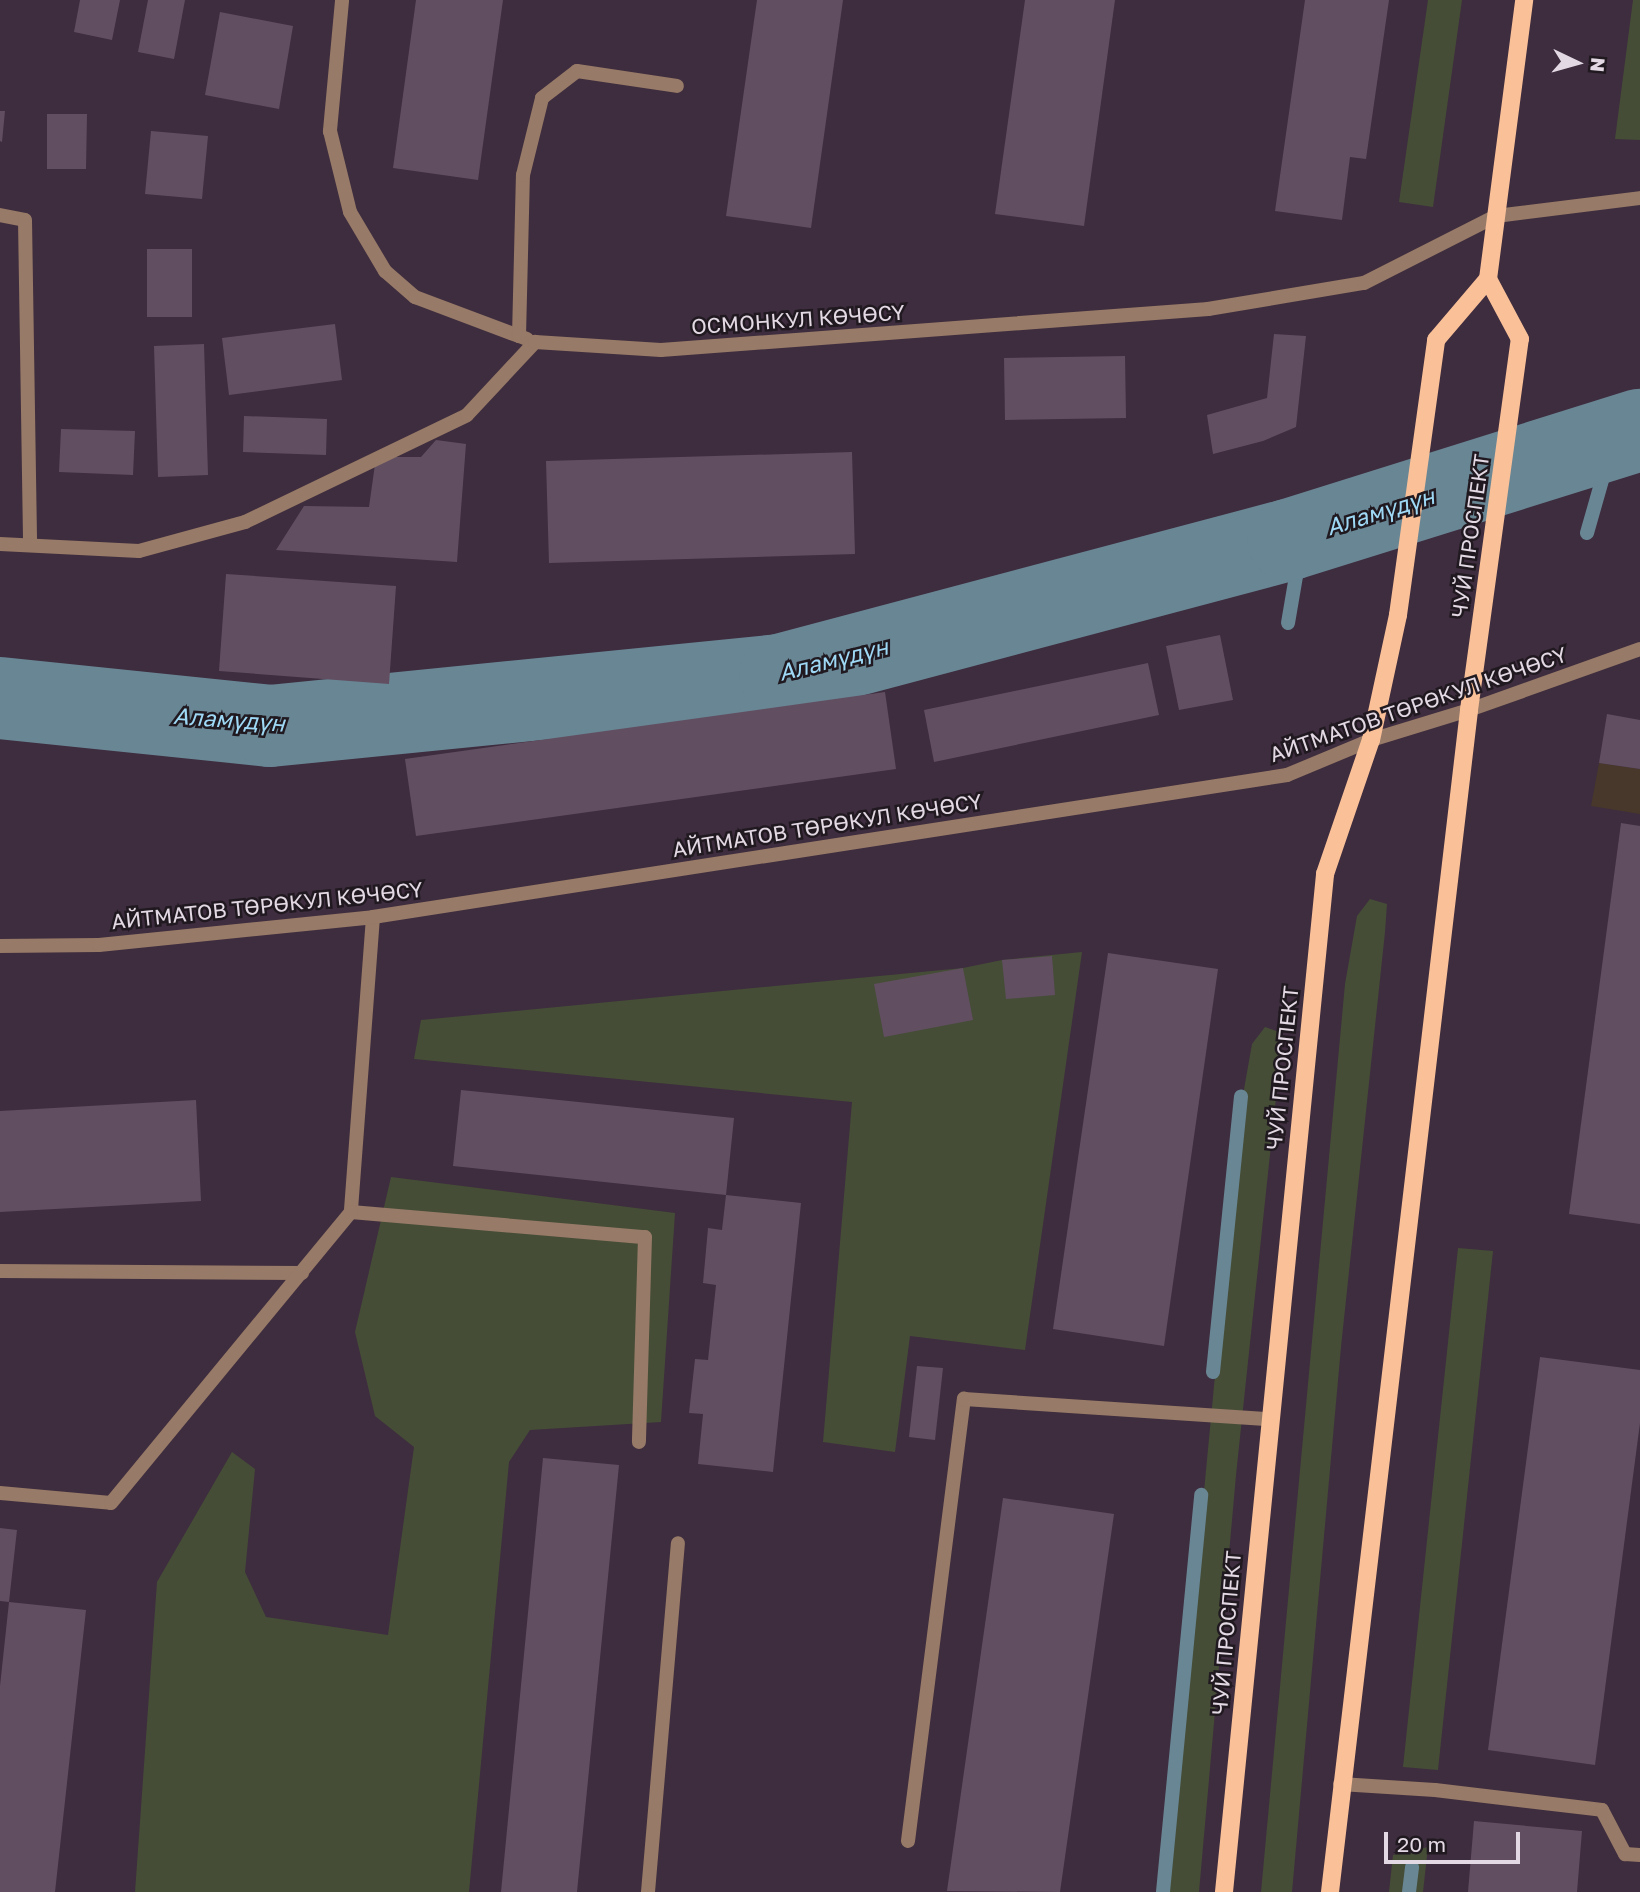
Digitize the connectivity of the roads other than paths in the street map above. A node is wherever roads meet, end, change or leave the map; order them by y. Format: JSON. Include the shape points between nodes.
{"nodes":[{"id":1,"x":1524,"y":0,"type":"edge"},
{"id":2,"x":342,"y":1,"type":"edge"},
{"id":3,"x":677,"y":86,"type":"dead end"},
{"id":4,"x":1640,"y":198,"type":"edge"},
{"id":5,"x":0,"y":215,"type":"edge"},
{"id":6,"x":1496,"y":216,"type":"junction"},
{"id":7,"x":1488,"y":279,"type":"junction"},
{"id":8,"x":519,"y":336,"type":"junction"},
{"id":9,"x":535,"y":342,"type":"junction"},
{"id":10,"x":0,"y":544,"type":"edge"},
{"id":11,"x":30,"y":545,"type":"junction"},
{"id":12,"x":1640,"y":649,"type":"edge"},
{"id":13,"x":1469,"y":709,"type":"junction"},
{"id":14,"x":1370,"y":740,"type":"junction"},
{"id":15,"x":373,"y":917,"type":"junction"},
{"id":16,"x":0,"y":946,"type":"edge"},
{"id":17,"x":351,"y":1212,"type":"junction"},
{"id":18,"x":0,"y":1271,"type":"edge"},
{"id":19,"x":302,"y":1273,"type":"junction"},
{"id":20,"x":1269,"y":1419,"type":"junction"},
{"id":21,"x":639,"y":1442,"type":"dead end"},
{"id":22,"x":0,"y":1493,"type":"edge"},
{"id":23,"x":678,"y":1543,"type":"dead end"},
{"id":24,"x":1340,"y":1784,"type":"junction"},
{"id":25,"x":908,"y":1840,"type":"dead end"},
{"id":26,"x":1640,"y":1855,"type":"edge"},
{"id":27,"x":648,"y":1892,"type":"edge"},
{"id":28,"x":1224,"y":1892,"type":"edge"},
{"id":29,"x":1330,"y":1892,"type":"edge"}],
"edges":[{"from":1,"to":6,"type":"main road"},
{"from":2,"to":8,"type":"street","name":"ОСМОНКУЛ КӨЧӨСҮ","via":[[330,131],[350,212],[385,271],[415,297]]},
{"from":3,"to":8,"type":"street","via":[[578,71],[542,98],[523,175]]},
{"from":4,"to":6,"type":"street","name":"ОСМОНКУЛ КӨЧӨСҮ"},
{"from":5,"to":11,"type":"street","via":[[25,220]]},
{"from":6,"to":7,"type":"main road"},
{"from":6,"to":9,"type":"street","name":"ОСМОНКУЛ КӨЧӨСҮ","via":[[1364,283],[1208,309],[661,350]]},
{"from":7,"to":13,"type":"main road","name":"ЧУЙ ПРОСПЕКТ","via":[[1520,339]]},
{"from":7,"to":14,"type":"main road","name":"ЧУЙ ПРОСПЕКТ","via":[[1436,340],[1398,615]]},
{"from":8,"to":9,"type":"street","name":"ОСМОНКУЛ КӨЧӨСҮ"},
{"from":9,"to":11,"type":"street","via":[[467,415],[245,522],[139,551]]},
{"from":10,"to":11,"type":"street"},
{"from":12,"to":13,"type":"street","name":"АЙТМАТОВ ТӨРӨКУЛ КӨЧӨСҮ"},
{"from":13,"to":14,"type":"street","name":"АЙТМАТОВ ТӨРӨКУЛ КӨЧӨСҮ"},
{"from":13,"to":24,"type":"main road","name":"ЧУЙ ПРОСПЕКТ"},
{"from":14,"to":15,"type":"street","name":"АЙТМАТОВ ТӨРӨКУЛ КӨЧӨСҮ","via":[[1287,775]]},
{"from":14,"to":20,"type":"main road","name":"ЧУЙ ПРОСПЕКТ","via":[[1325,874]]},
{"from":15,"to":16,"type":"street","name":"АЙТМАТОВ ТӨРӨКУЛ КӨЧӨСҮ","via":[[99,945]]},
{"from":15,"to":17,"type":"street"},
{"from":17,"to":19,"type":"street"},
{"from":17,"to":21,"type":"street","via":[[645,1237]]},
{"from":18,"to":19,"type":"street"},
{"from":19,"to":22,"type":"street","via":[[111,1503]]},
{"from":20,"to":25,"type":"street","via":[[964,1399]]},
{"from":20,"to":28,"type":"main road","name":"ЧУЙ ПРОСПЕКТ"},
{"from":23,"to":27,"type":"street"},
{"from":24,"to":26,"type":"street","via":[[1602,1810],[1625,1854]]},
{"from":24,"to":29,"type":"main road","name":"ЧУЙ ПРОСПЕКТ"}]}
